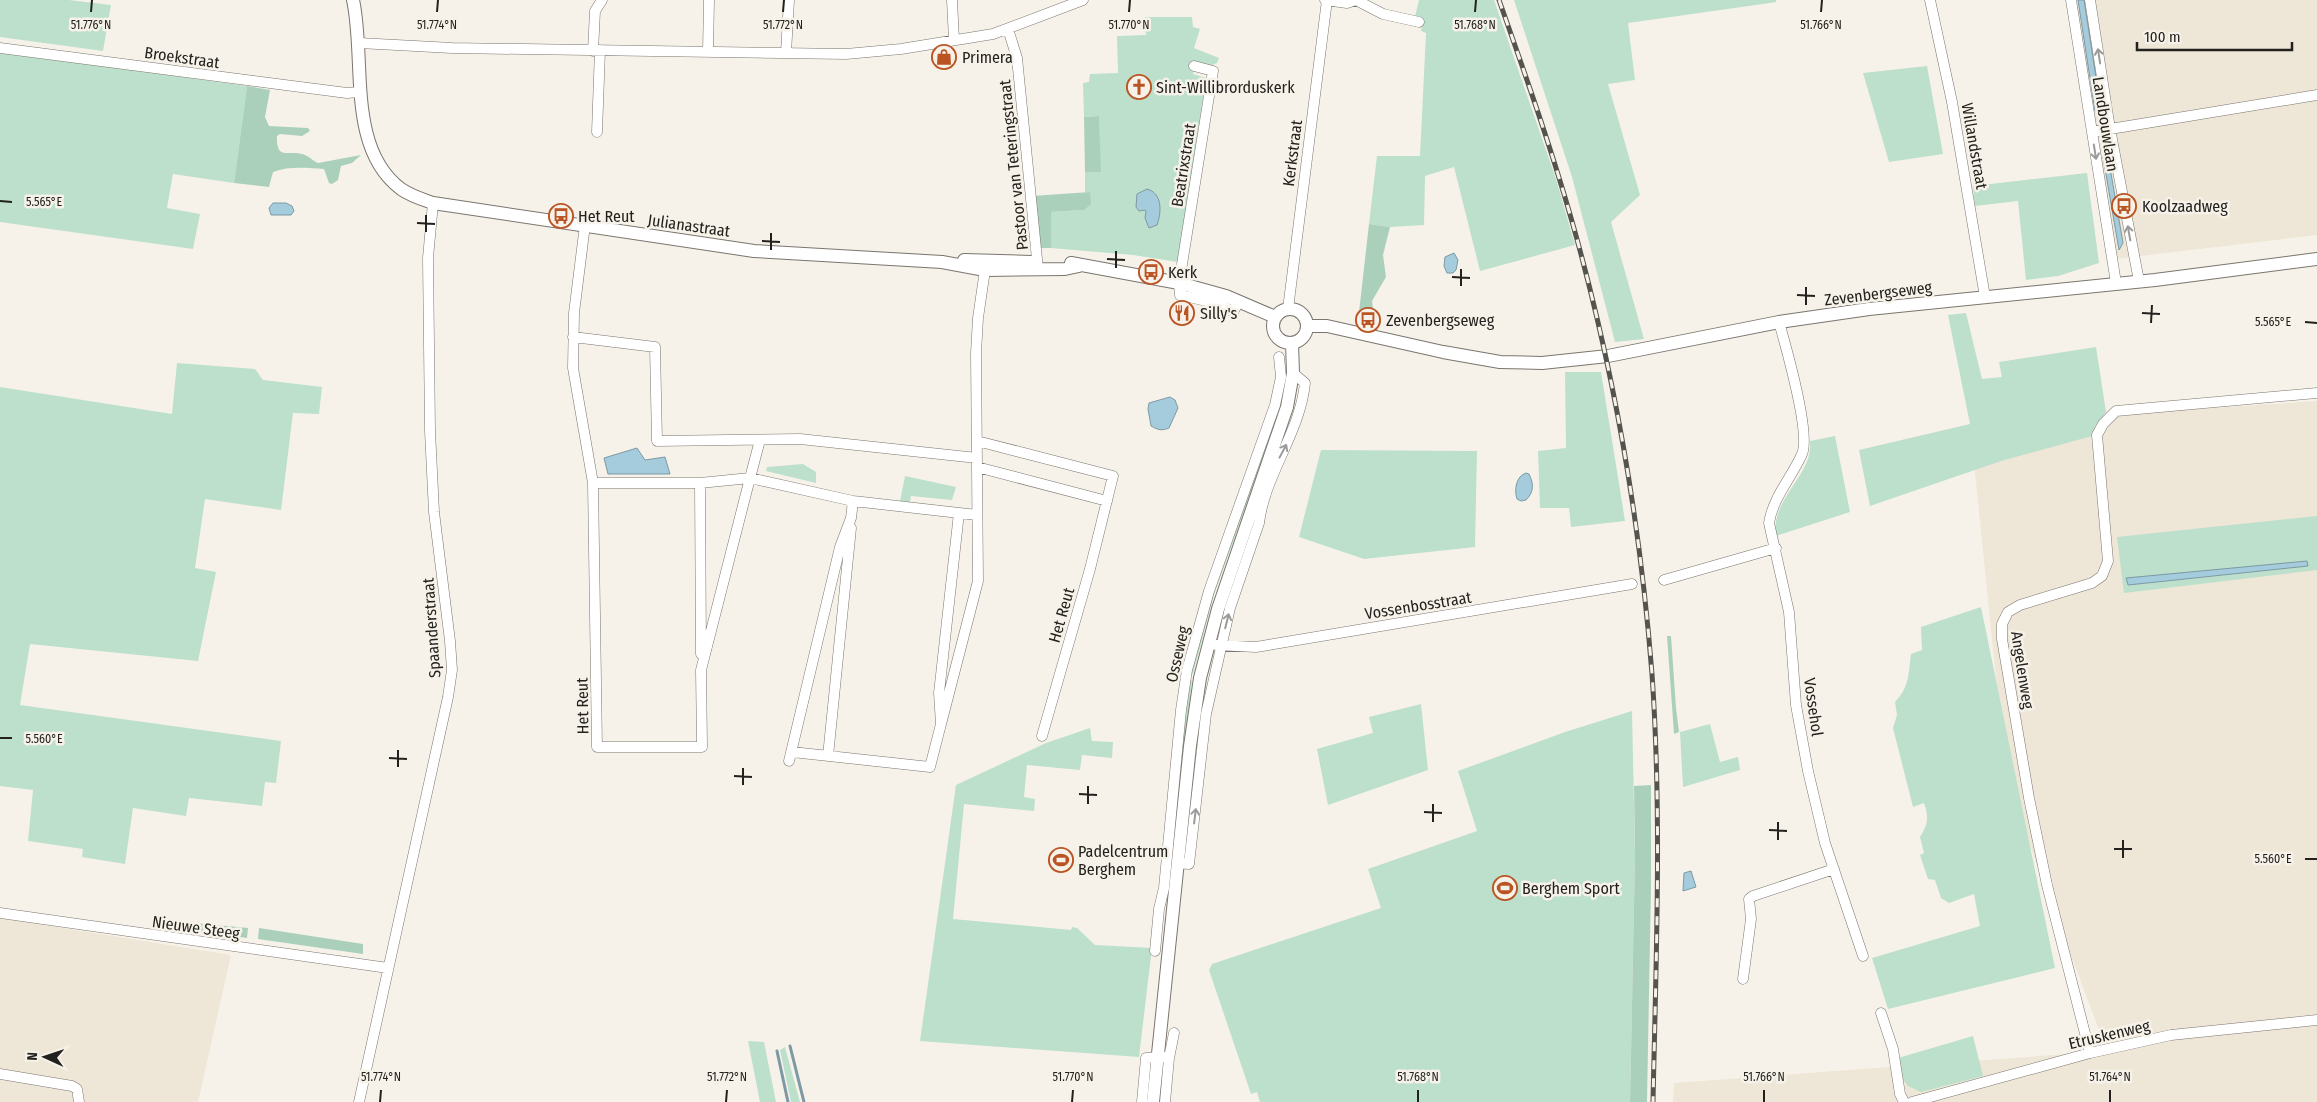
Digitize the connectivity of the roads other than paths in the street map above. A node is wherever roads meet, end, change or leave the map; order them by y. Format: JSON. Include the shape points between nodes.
{"nodes":[{"id":1,"x":353,"y":0,"type":"edge"},
{"id":2,"x":602,"y":0,"type":"edge"},
{"id":3,"x":708,"y":0,"type":"edge"},
{"id":4,"x":789,"y":0,"type":"edge"},
{"id":5,"x":952,"y":0,"type":"edge"},
{"id":6,"x":1083,"y":0,"type":"edge"},
{"id":7,"x":1326,"y":0,"type":"edge"},
{"id":8,"x":1356,"y":0,"type":"edge"},
{"id":9,"x":1930,"y":0,"type":"edge"},
{"id":10,"x":2071,"y":0,"type":"edge"},
{"id":11,"x":2090,"y":0,"type":"edge"},
{"id":12,"x":1419,"y":22,"type":"dead end"},
{"id":13,"x":1008,"y":29,"type":"junction"},
{"id":14,"x":954,"y":40,"type":"junction"},
{"id":15,"x":359,"y":43,"type":"junction"},
{"id":16,"x":0,"y":48,"type":"edge"},
{"id":17,"x":596,"y":50,"type":"junction"},
{"id":18,"x":708,"y":52,"type":"junction"},
{"id":19,"x":786,"y":53,"type":"junction"},
{"id":20,"x":1194,"y":66,"type":"dead end"},
{"id":21,"x":360,"y":92,"type":"junction"},
{"id":22,"x":2317,"y":95,"type":"edge"},
{"id":23,"x":2110,"y":129,"type":"junction"},
{"id":24,"x":597,"y":132,"type":"dead end"},
{"id":25,"x":2092,"y":132,"type":"junction"},
{"id":26,"x":433,"y":203,"type":"junction"},
{"id":27,"x":585,"y":225,"type":"junction"},
{"id":28,"x":2317,"y":259,"type":"edge"},
{"id":29,"x":986,"y":265,"type":"junction"},
{"id":30,"x":1038,"y":266,"type":"junction"},
{"id":31,"x":2138,"y":277,"type":"junction"},
{"id":32,"x":2115,"y":280,"type":"junction"},
{"id":33,"x":1179,"y":283,"type":"junction"},
{"id":34,"x":1985,"y":297,"type":"junction"},
{"id":35,"x":1288,"y":309,"type":"junction"},
{"id":36,"x":1275,"y":317,"type":"junction"},
{"id":37,"x":1779,"y":322,"type":"junction"},
{"id":38,"x":1307,"y":326,"type":"junction"},
{"id":39,"x":573,"y":337,"type":"junction"},
{"id":40,"x":1292,"y":344,"type":"junction"},
{"id":41,"x":1279,"y":356,"type":"dead end"},
{"id":42,"x":1293,"y":373,"type":"junction"},
{"id":43,"x":1285,"y":391,"type":"junction"},
{"id":44,"x":2317,"y":393,"type":"edge"},
{"id":45,"x":760,"y":440,"type":"junction"},
{"id":46,"x":977,"y":441,"type":"junction"},
{"id":47,"x":977,"y":463,"type":"junction"},
{"id":48,"x":750,"y":478,"type":"junction"},
{"id":49,"x":593,"y":483,"type":"junction"},
{"id":50,"x":700,"y":483,"type":"junction"},
{"id":51,"x":853,"y":501,"type":"junction"},
{"id":52,"x":1107,"y":501,"type":"junction"},
{"id":53,"x":959,"y":512,"type":"junction"},
{"id":54,"x":977,"y":515,"type":"junction"},
{"id":55,"x":851,"y":518,"type":"junction"},
{"id":56,"x":1776,"y":548,"type":"junction"},
{"id":57,"x":1664,"y":580,"type":"dead end"},
{"id":58,"x":1632,"y":584,"type":"dead end"},
{"id":59,"x":1208,"y":642,"type":"junction"},
{"id":60,"x":1221,"y":646,"type":"junction"},
{"id":61,"x":701,"y":670,"type":"junction"},
{"id":62,"x":941,"y":724,"type":"junction"},
{"id":63,"x":1042,"y":736,"type":"dead end"},
{"id":64,"x":828,"y":756,"type":"junction"},
{"id":65,"x":1191,"y":792,"type":"junction"},
{"id":66,"x":1834,"y":869,"type":"junction"},
{"id":67,"x":0,"y":913,"type":"edge"},
{"id":68,"x":1163,"y":937,"type":"junction"},
{"id":69,"x":1155,"y":951,"type":"dead end"},
{"id":70,"x":1863,"y":956,"type":"dead end"},
{"id":71,"x":388,"y":968,"type":"junction"},
{"id":72,"x":1743,"y":979,"type":"dead end"},
{"id":73,"x":1881,"y":1013,"type":"dead end"},
{"id":74,"x":2317,"y":1020,"type":"edge"},
{"id":75,"x":1174,"y":1033,"type":"dead end"},
{"id":76,"x":2090,"y":1053,"type":"junction"},
{"id":77,"x":1163,"y":1057,"type":"junction"},
{"id":78,"x":0,"y":1074,"type":"edge"},
{"id":79,"x":79,"y":1102,"type":"edge"},
{"id":80,"x":359,"y":1102,"type":"edge"},
{"id":81,"x":1142,"y":1102,"type":"edge"},
{"id":82,"x":1153,"y":1102,"type":"edge"},
{"id":83,"x":1165,"y":1102,"type":"edge"},
{"id":84,"x":1904,"y":1102,"type":"edge"},
{"id":85,"x":1912,"y":1102,"type":"edge"}],
"edges":[{"from":1,"to":15,"type":"street","name":"Julianastraat"},
{"from":2,"to":17,"type":"street","via":[[595,11]]},
{"from":3,"to":18,"type":"street"},
{"from":4,"to":19,"type":"street"},
{"from":5,"to":14,"type":"street"},
{"from":6,"to":13,"type":"street"},
{"from":7,"to":8,"type":"street","name":"Kerkstraat","via":[[1346,3]]},
{"from":7,"to":35,"type":"street","name":"Kerkstraat"},
{"from":8,"to":12,"type":"street","name":"Kerkstraat","via":[[1383,14]]},
{"from":9,"to":34,"type":"street","name":"Willandstraat","via":[[1952,102]]},
{"from":10,"to":25,"type":"street","name":"Landbouwlaan"},
{"from":23,"to":11,"type":"street","name":"Landbouwlaan","one_way":true},
{"from":13,"to":14,"type":"street"},
{"from":13,"to":30,"type":"street","name":"Pastoor van Teteringstraat","via":[[1017,58]]},
{"from":14,"to":19,"type":"street","via":[[865,52]]},
{"from":15,"to":17,"type":"street"},
{"from":15,"to":21,"type":"street","name":"Julianastraat"},
{"from":16,"to":21,"type":"street","name":"Broekstraat","via":[[248,81]]},
{"from":17,"to":18,"type":"street"},
{"from":17,"to":24,"type":"street"},
{"from":18,"to":19,"type":"street"},
{"from":20,"to":33,"type":"street","name":"Beatrixstraat","via":[[1213,71]]},
{"from":21,"to":26,"type":"street","name":"Julianastraat","via":[[368,140],[388,176],[413,196]]},
{"from":22,"to":23,"type":"street"},
{"from":23,"to":25,"type":"street"},
{"from":31,"to":23,"type":"street","name":"Landbouwlaan","one_way":true},
{"from":25,"to":32,"type":"street","name":"Landbouwlaan","one_way":true},
{"from":26,"to":27,"type":"street","name":"Julianastraat"},
{"from":26,"to":71,"type":"street","name":"Spaanderstraat","via":[[428,258],[430,431],[434,512],[452,670]]},
{"from":27,"to":29,"type":"street","name":"Julianastraat","via":[[754,251]]},
{"from":27,"to":39,"type":"street","name":"Het Reut"},
{"from":28,"to":31,"type":"street","name":"Zevenbergseweg"},
{"from":29,"to":30,"type":"street","name":"Julianastraat"},
{"from":29,"to":46,"type":"street","via":[[977,327]]},
{"from":30,"to":33,"type":"street","name":"Julianastraat","via":[[1065,269],[1079,266]]},
{"from":31,"to":32,"type":"street","name":"Zevenbergseweg"},
{"from":32,"to":34,"type":"street","name":"Zevenbergseweg"},
{"from":33,"to":36,"type":"street","name":"Julianastraat","via":[[1239,301]]},
{"from":34,"to":37,"type":"street","name":"Zevenbergseweg"},
{"from":35,"to":36,"type":"street"},
{"from":35,"to":38,"type":"street","via":[[1301,313]]},
{"from":36,"to":40,"type":"street","via":[[1274,334],[1282,342]]},
{"from":37,"to":38,"type":"street","name":"Zevenbergseweg","via":[[1608,356],[1542,363],[1500,362],[1327,326]]},
{"from":37,"to":56,"type":"street","name":"Vossehol","via":[[1805,429],[1803,452],[1770,514],[1769,523]]},
{"from":38,"to":40,"type":"street","via":[[1302,339]]},
{"from":39,"to":45,"type":"street","via":[[655,347],[657,441]]},
{"from":39,"to":49,"type":"street","name":"Het Reut","via":[[573,368]]},
{"from":40,"to":42,"type":"street","name":"Osseweg"},
{"from":41,"to":43,"type":"street","name":"Osseweg"},
{"from":42,"to":43,"type":"street","name":"Osseweg"},
{"from":60,"to":42,"type":"street","name":"Osseweg","one_way":true,"via":[[1263,503],[1304,394],[1305,383]]},
{"from":43,"to":59,"type":"street","name":"Osseweg"},
{"from":43,"to":68,"type":"street","name":"Osseweg","via":[[1209,591],[1187,670]]},
{"from":44,"to":76,"type":"street","name":"Angelenweg","via":[[2116,411],[2103,424],[2097,441],[2108,561],[2102,576],[2092,583],[2020,605],[2008,612],[2002,624],[2035,827]]},
{"from":45,"to":47,"type":"street","via":[[800,439]]},
{"from":45,"to":48,"type":"street","name":"Het Reut"},
{"from":46,"to":47,"type":"street"},
{"from":46,"to":52,"type":"street","name":"Het Reut","via":[[1113,476]]},
{"from":47,"to":52,"type":"street"},
{"from":47,"to":54,"type":"street"},
{"from":48,"to":50,"type":"street"},
{"from":48,"to":51,"type":"street"},
{"from":48,"to":61,"type":"street","name":"Het Reut"},
{"from":49,"to":50,"type":"street"},
{"from":49,"to":61,"type":"street","name":"Het Reut","via":[[597,747],[702,747]]},
{"from":50,"to":61,"type":"street","name":"Het Reut"},
{"from":51,"to":53,"type":"street"},
{"from":51,"to":55,"type":"street"},
{"from":52,"to":63,"type":"street","name":"Het Reut"},
{"from":53,"to":54,"type":"street"},
{"from":53,"to":62,"type":"street","via":[[939,692]]},
{"from":54,"to":62,"type":"street","via":[[978,581]]},
{"from":55,"to":64,"type":"street"},
{"from":55,"to":64,"type":"street","via":[[840,546],[790,756]]},
{"from":56,"to":57,"type":"street"},
{"from":56,"to":66,"type":"street","name":"Vossehol","via":[[1789,612],[1796,705],[1806,762]]},
{"from":58,"to":60,"type":"street","name":"Vossenbosstraat","via":[[1256,647]]},
{"from":59,"to":60,"type":"street","name":"Vossenbosstraat"},
{"from":59,"to":65,"type":"street","name":"Osseweg","via":[[1195,707]]},
{"from":60,"to":65,"type":"street","name":"Osseweg"},
{"from":62,"to":64,"type":"street","via":[[930,767]]},
{"from":65,"to":68,"type":"street","name":"Osseweg","via":[[1183,864]]},
{"from":66,"to":70,"type":"street","name":"Vossehol"},
{"from":66,"to":72,"type":"street","via":[[1749,899],[1751,919]]},
{"from":67,"to":71,"type":"street","name":"Nieuwe Steeg"},
{"from":68,"to":69,"type":"street","name":"Osseweg"},
{"from":68,"to":77,"type":"street","name":"Osseweg"},
{"from":71,"to":80,"type":"street","name":"Spaanderstraat"},
{"from":73,"to":84,"type":"street","via":[[1893,1049]]},
{"from":74,"to":76,"type":"street","name":"Etruskenweg","via":[[2171,1035]]},
{"from":75,"to":77,"type":"street","name":"Osseweg"},
{"from":76,"to":85,"type":"street","name":"Etruskenweg"},
{"from":77,"to":81,"type":"street","via":[[1146,1058]]},
{"from":77,"to":82,"type":"street","name":"Osseweg"},
{"from":77,"to":83,"type":"street","name":"Osseweg"},
{"from":78,"to":79,"type":"street","via":[[72,1086],[77,1089]]}]}
